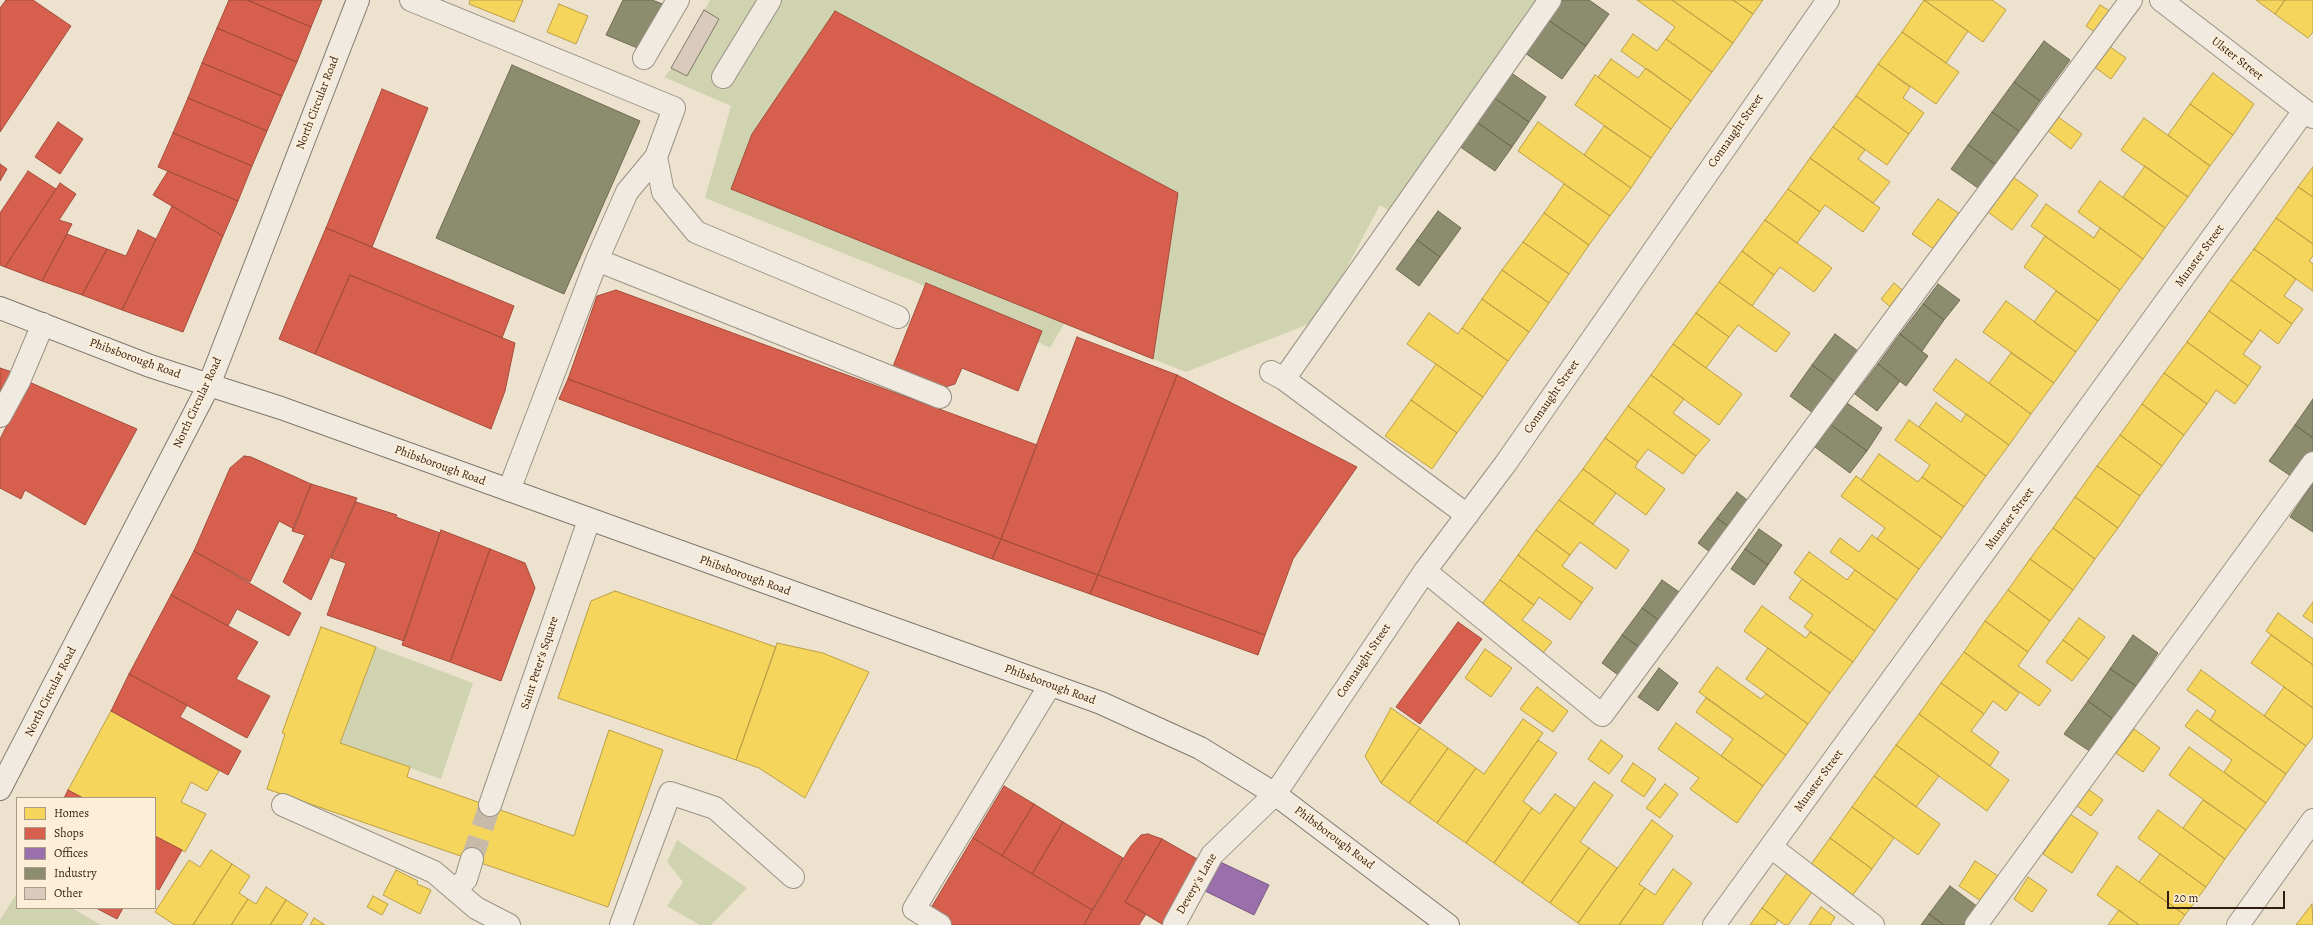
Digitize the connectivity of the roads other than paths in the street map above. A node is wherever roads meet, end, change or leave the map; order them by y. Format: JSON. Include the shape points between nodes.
{"nodes":[{"id":1,"x":358,"y":0,"type":"edge"},
{"id":2,"x":411,"y":0,"type":"edge"},
{"id":3,"x":678,"y":0,"type":"edge"},
{"id":4,"x":770,"y":0,"type":"edge"},
{"id":5,"x":1550,"y":0,"type":"edge"},
{"id":6,"x":1828,"y":0,"type":"edge"},
{"id":7,"x":2131,"y":0,"type":"edge"},
{"id":8,"x":2161,"y":0,"type":"edge"},
{"id":9,"x":644,"y":58,"type":"dead end"},
{"id":10,"x":723,"y":77,"type":"dead end"},
{"id":11,"x":2308,"y":114,"type":"edge"},
{"id":12,"x":656,"y":157,"type":"junction"},
{"id":13,"x":597,"y":260,"type":"junction"},
{"id":14,"x":0,"y":308,"type":"edge"},
{"id":15,"x":898,"y":317,"type":"dead end"},
{"id":16,"x":42,"y":324,"type":"junction"},
{"id":17,"x":209,"y":385,"type":"junction"},
{"id":18,"x":940,"y":397,"type":"dead end"},
{"id":19,"x":0,"y":416,"type":"edge"},
{"id":20,"x":2313,"y":462,"type":"edge"},
{"id":21,"x":509,"y":490,"type":"junction"},
{"id":22,"x":1467,"y":516,"type":"junction"},
{"id":23,"x":588,"y":520,"type":"junction"},
{"id":24,"x":1425,"y":571,"type":"junction"},
{"id":25,"x":1050,"y":685,"type":"junction"},
{"id":26,"x":0,"y":789,"type":"edge"},
{"id":27,"x":1275,"y":794,"type":"junction"},
{"id":28,"x":283,"y":805,"type":"dead end"},
{"id":29,"x":490,"y":806,"type":"tunnel mouth"},
{"id":30,"x":2313,"y":820,"type":"edge"},
{"id":31,"x":1771,"y":847,"type":"junction"},
{"id":32,"x":472,"y":859,"type":"tunnel mouth"},
{"id":33,"x":793,"y":877,"type":"dead end"},
{"id":34,"x":456,"y":890,"type":"junction"},
{"id":35,"x":509,"y":925,"type":"edge"},
{"id":36,"x":621,"y":925,"type":"edge"},
{"id":37,"x":940,"y":925,"type":"edge"},
{"id":38,"x":1174,"y":925,"type":"edge"},
{"id":39,"x":1448,"y":925,"type":"edge"},
{"id":40,"x":1714,"y":925,"type":"edge"},
{"id":41,"x":1873,"y":925,"type":"edge"},
{"id":42,"x":1976,"y":925,"type":"edge"},
{"id":43,"x":2238,"y":925,"type":"edge"}],
"edges":[{"from":1,"to":17,"type":"street","name":"North Circular Road"},
{"from":2,"to":12,"type":"street","via":[[674,108]]},
{"from":3,"to":9,"type":"street"},
{"from":4,"to":10,"type":"street"},
{"from":5,"to":22,"type":"street","via":[[1278,376]]},
{"from":6,"to":22,"type":"street","name":"Connaught Street"},
{"from":7,"to":24,"type":"street","via":[[1602,715]]},
{"from":8,"to":11,"type":"street","name":"Ulster Street"},
{"from":11,"to":31,"type":"street","name":"Munster Street"},
{"from":12,"to":13,"type":"street","via":[[627,192]]},
{"from":12,"to":15,"type":"street","via":[[663,192],[696,232]]},
{"from":13,"to":18,"type":"street"},
{"from":13,"to":21,"type":"street"},
{"from":14,"to":16,"type":"street","name":"Phibsborough Road"},
{"from":16,"to":17,"type":"street","name":"Phibsborough Road","via":[[150,366]]},
{"from":16,"to":19,"type":"street","via":[[19,381]]},
{"from":17,"to":21,"type":"street","name":"Phibsborough Road"},
{"from":17,"to":26,"type":"street","name":"North Circular Road"},
{"from":20,"to":42,"type":"street"},
{"from":21,"to":23,"type":"street","name":"Phibsborough Road"},
{"from":22,"to":24,"type":"street","name":"Connaught Street"},
{"from":23,"to":25,"type":"street","name":"Phibsborough Road"},
{"from":23,"to":29,"type":"street","name":"Saint Peter's Square"},
{"from":24,"to":27,"type":"street","name":"Connaught Street"},
{"from":25,"to":27,"type":"street","name":"Phibsborough Road","via":[[1101,703],[1187,741]]},
{"from":25,"to":37,"type":"street","via":[[914,909]]},
{"from":27,"to":38,"type":"street","name":"Devery's Lane","via":[[1212,854]]},
{"from":27,"to":39,"type":"street","name":"Phibsborough Road"},
{"from":28,"to":34,"type":"street","via":[[434,872]]},
{"from":30,"to":43,"type":"street"},
{"from":31,"to":40,"type":"street","name":"Munster Street"},
{"from":31,"to":41,"type":"street"},
{"from":32,"to":34,"type":"street","via":[[466,878]]},
{"from":33,"to":36,"type":"street","via":[[715,808],[670,793]]},
{"from":34,"to":35,"type":"street","via":[[476,908]]}]}
